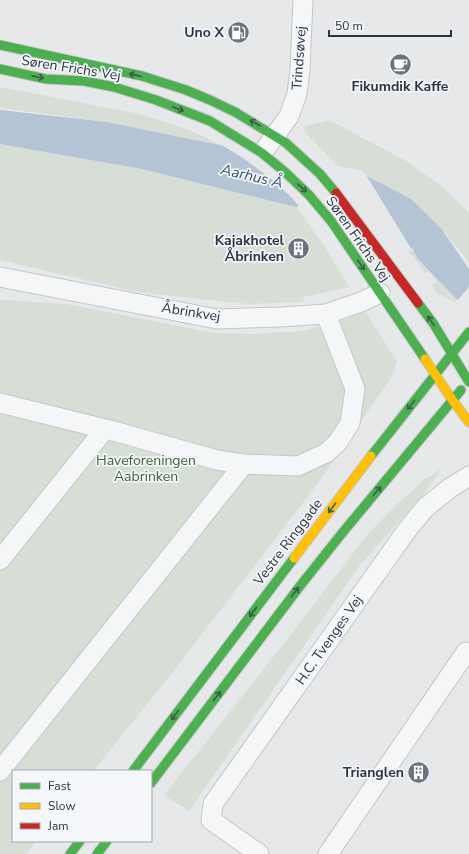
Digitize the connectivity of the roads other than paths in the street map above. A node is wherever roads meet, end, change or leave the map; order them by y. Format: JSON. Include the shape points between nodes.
{"nodes":[{"id":1,"x":303,"y":0,"type":"edge"},
{"id":2,"x":0,"y":45,"type":"edge"},
{"id":3,"x":0,"y":69,"type":"edge"},
{"id":4,"x":275,"y":136,"type":"junction"},
{"id":5,"x":262,"y":153,"type":"junction"},
{"id":6,"x":0,"y":277,"type":"edge"},
{"id":7,"x":380,"y":293,"type":"junction"},
{"id":8,"x":326,"y":314,"type":"junction"},
{"id":9,"x":469,"y":332,"type":"edge"},
{"id":10,"x":452,"y":354,"type":"junction"},
{"id":11,"x":435,"y":374,"type":"junction"},
{"id":12,"x":469,"y":381,"type":"edge"},
{"id":13,"x":453,"y":401,"type":"junction"},
{"id":14,"x":0,"y":403,"type":"edge"},
{"id":15,"x":469,"y":422,"type":"edge"},
{"id":16,"x":105,"y":429,"type":"junction"},
{"id":17,"x":244,"y":464,"type":"junction"},
{"id":18,"x":469,"y":476,"type":"edge"},
{"id":19,"x":0,"y":560,"type":"edge"},
{"id":20,"x":466,"y":652,"type":"dead end"},
{"id":21,"x":134,"y":770,"type":"edge"},
{"id":22,"x":0,"y":771,"type":"edge"},
{"id":23,"x":152,"y":782,"type":"edge"},
{"id":24,"x":79,"y":842,"type":"edge"},
{"id":25,"x":106,"y":842,"type":"edge"},
{"id":26,"x":70,"y":854,"type":"edge"},
{"id":27,"x":97,"y":854,"type":"edge"},
{"id":28,"x":260,"y":854,"type":"edge"},
{"id":29,"x":328,"y":854,"type":"edge"}],
"edges":[{"from":1,"to":4,"type":"street","name":"Trindsøvej","via":[[297,94],[289,116]]},
{"from":4,"to":2,"type":"street","name":"Søren Frichs Vej","one_way":true,"via":[[235,112],[186,90],[142,76]]},
{"from":3,"to":5,"type":"street","name":"Søren Frichs Vej","one_way":true,"via":[[46,79],[84,81],[156,100],[210,121]]},
{"from":4,"to":5,"type":"street","name":"Trindsøvej"},
{"from":10,"to":4,"type":"street","name":"Søren Frichs Vej","one_way":true,"via":[[433,323],[329,185],[298,152]]},
{"from":5,"to":7,"type":"street","name":"Søren Frichs Vej","one_way":true,"via":[[286,172],[331,221]]},
{"from":6,"to":8,"type":"street","name":"Åbrinkvej","via":[[217,318]]},
{"from":7,"to":8,"type":"street","name":"Åbrinkvej"},
{"from":7,"to":11,"type":"street","name":"Søren Frichs Vej"},
{"from":8,"to":17,"type":"street","via":[[355,389],[350,423],[338,442],[326,452],[298,466]]},
{"from":9,"to":10,"type":"street","name":"Vestre Ringgade"},
{"from":10,"to":11,"type":"street","name":"Vestre Ringgade"},
{"from":10,"to":12,"type":"street","name":"Søren Frichs Vej"},
{"from":11,"to":13,"type":"street","name":"Søren Frichs Vej"},
{"from":11,"to":21,"type":"street","name":"Vestre Ringgade","one_way":true},
{"from":12,"to":13,"type":"street"},
{"from":13,"to":15,"type":"street","name":"Søren Frichs Vej"},
{"from":23,"to":13,"type":"street","one_way":true,"via":[[314,568]]},
{"from":14,"to":16,"type":"street"},
{"from":16,"to":17,"type":"street","via":[[217,460]]},
{"from":16,"to":19,"type":"street"},
{"from":17,"to":22,"type":"street"},
{"from":18,"to":28,"type":"street","name":"H.C. Tvenges Vej","via":[[425,508],[407,530],[213,804],[211,820]]},
{"from":20,"to":29,"type":"street"},
{"from":24,"to":26,"type":"street"},
{"from":25,"to":27,"type":"street"}]}
